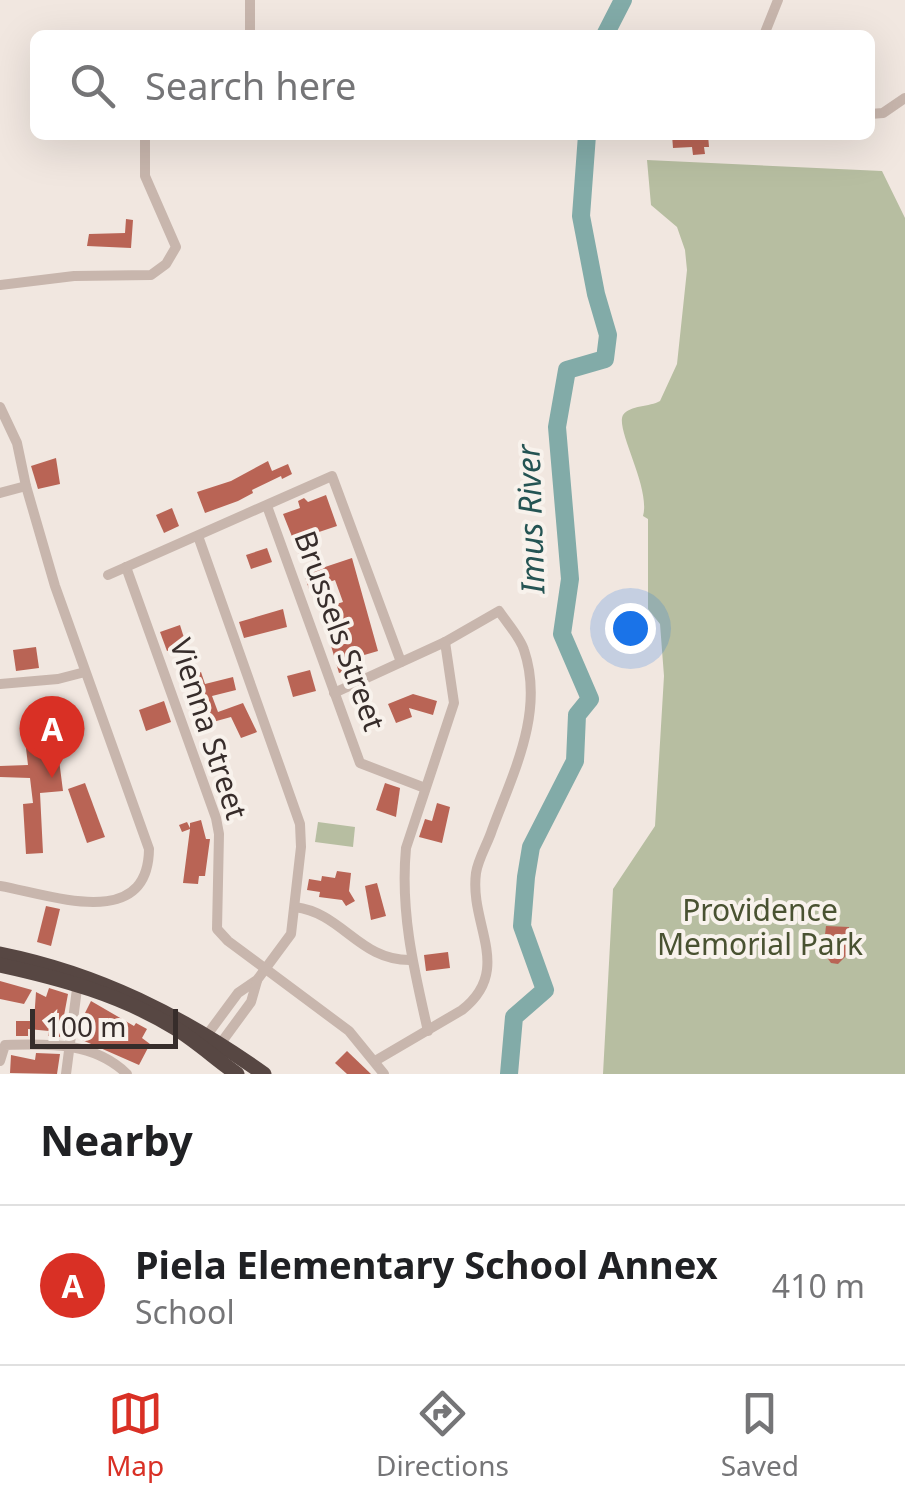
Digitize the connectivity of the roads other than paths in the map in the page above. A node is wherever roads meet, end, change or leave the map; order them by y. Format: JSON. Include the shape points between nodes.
{"nodes":[{"id":1,"x":250,"y":0,"type":"edge"},
{"id":2,"x":778,"y":0,"type":"edge"},
{"id":3,"x":250,"y":30,"type":"edge"},
{"id":4,"x":766,"y":30,"type":"edge"},
{"id":5,"x":905,"y":98,"type":"edge"},
{"id":6,"x":875,"y":114,"type":"edge"},
{"id":7,"x":145,"y":140,"type":"edge"},
{"id":8,"x":0,"y":285,"type":"edge"},
{"id":9,"x":0,"y":407,"type":"edge"},
{"id":10,"x":26,"y":486,"type":"junction"},
{"id":11,"x":0,"y":493,"type":"edge"},
{"id":12,"x":267,"y":506,"type":"junction"},
{"id":13,"x":198,"y":536,"type":"junction"},
{"id":14,"x":126,"y":566,"type":"junction"},
{"id":15,"x":108,"y":575,"type":"dead end"},
{"id":16,"x":445,"y":642,"type":"junction"},
{"id":17,"x":401,"y":662,"type":"junction"},
{"id":18,"x":86,"y":672,"type":"junction"},
{"id":19,"x":0,"y":684,"type":"edge"},
{"id":20,"x":334,"y":693,"type":"junction"},
{"id":21,"x":425,"y":788,"type":"junction"},
{"id":22,"x":0,"y":886,"type":"edge"},
{"id":23,"x":296,"y":907,"type":"junction"},
{"id":24,"x":0,"y":954,"type":"edge"},
{"id":25,"x":411,"y":960,"type":"junction"},
{"id":26,"x":0,"y":965,"type":"edge"},
{"id":27,"x":266,"y":969,"type":"junction"},
{"id":28,"x":78,"y":979,"type":"junction"},
{"id":29,"x":428,"y":1031,"type":"junction"},
{"id":30,"x":68,"y":1044,"type":"junction"},
{"id":31,"x":210,"y":1045,"type":"junction"},
{"id":32,"x":0,"y":1061,"type":"edge"},
{"id":33,"x":375,"y":1061,"type":"junction"},
{"id":34,"x":66,"y":1074,"type":"edge"},
{"id":35,"x":127,"y":1074,"type":"edge"},
{"id":36,"x":237,"y":1074,"type":"edge"},
{"id":37,"x":264,"y":1074,"type":"edge"},
{"id":38,"x":384,"y":1074,"type":"edge"}],
"edges":[{"from":1,"to":3,"type":"street"},
{"from":2,"to":4,"type":"street"},
{"from":5,"to":6,"type":"street"},
{"from":7,"to":8,"type":"street","via":[[145,176],[176,247],[166,264],[151,274]]},
{"from":9,"to":10,"type":"street"},
{"from":10,"to":11,"type":"street"},
{"from":10,"to":18,"type":"street"},
{"from":12,"to":13,"type":"street"},
{"from":12,"to":17,"type":"street","via":[[332,476]]},
{"from":12,"to":20,"type":"street","name":"Brussels Street"},
{"from":13,"to":14,"type":"street"},
{"from":13,"to":23,"type":"street","via":[[300,824]]},
{"from":14,"to":15,"type":"street"},
{"from":14,"to":27,"type":"street","name":"Vienna Street","via":[[216,818],[217,929]]},
{"from":16,"to":17,"type":"street"},
{"from":16,"to":21,"type":"street","via":[[454,703]]},
{"from":16,"to":29,"type":"street","via":[[499,611],[524,648],[530,690],[528,732],[476,874],[489,974],[473,1002]]},
{"from":17,"to":20,"type":"street"},
{"from":18,"to":19,"type":"street"},
{"from":18,"to":22,"type":"street","via":[[144,833],[148,867],[124,898],[99,904]]},
{"from":20,"to":21,"type":"street","name":"Brussels Street","via":[[360,763]]},
{"from":21,"to":25,"type":"street","via":[[404,870]]},
{"from":23,"to":25,"type":"street","via":[[314,910],[380,957]]},
{"from":23,"to":27,"type":"street","via":[[291,934]]},
{"from":24,"to":28,"type":"highway"},
{"from":25,"to":29,"type":"street"},
{"from":26,"to":28,"type":"highway"},
{"from":27,"to":31,"type":"street","via":[[238,992]]},
{"from":27,"to":33,"type":"street","name":"Vienna Street","via":[[349,1032]]},
{"from":28,"to":30,"type":"street"},
{"from":28,"to":31,"type":"highway","via":[[146,1001]]},
{"from":29,"to":33,"type":"street"},
{"from":30,"to":32,"type":"street","via":[[5,1044]]},
{"from":30,"to":34,"type":"street"},
{"from":30,"to":35,"type":"street"},
{"from":31,"to":36,"type":"highway"},
{"from":31,"to":37,"type":"highway"},
{"from":33,"to":38,"type":"street","name":"Vienna Street"}]}
